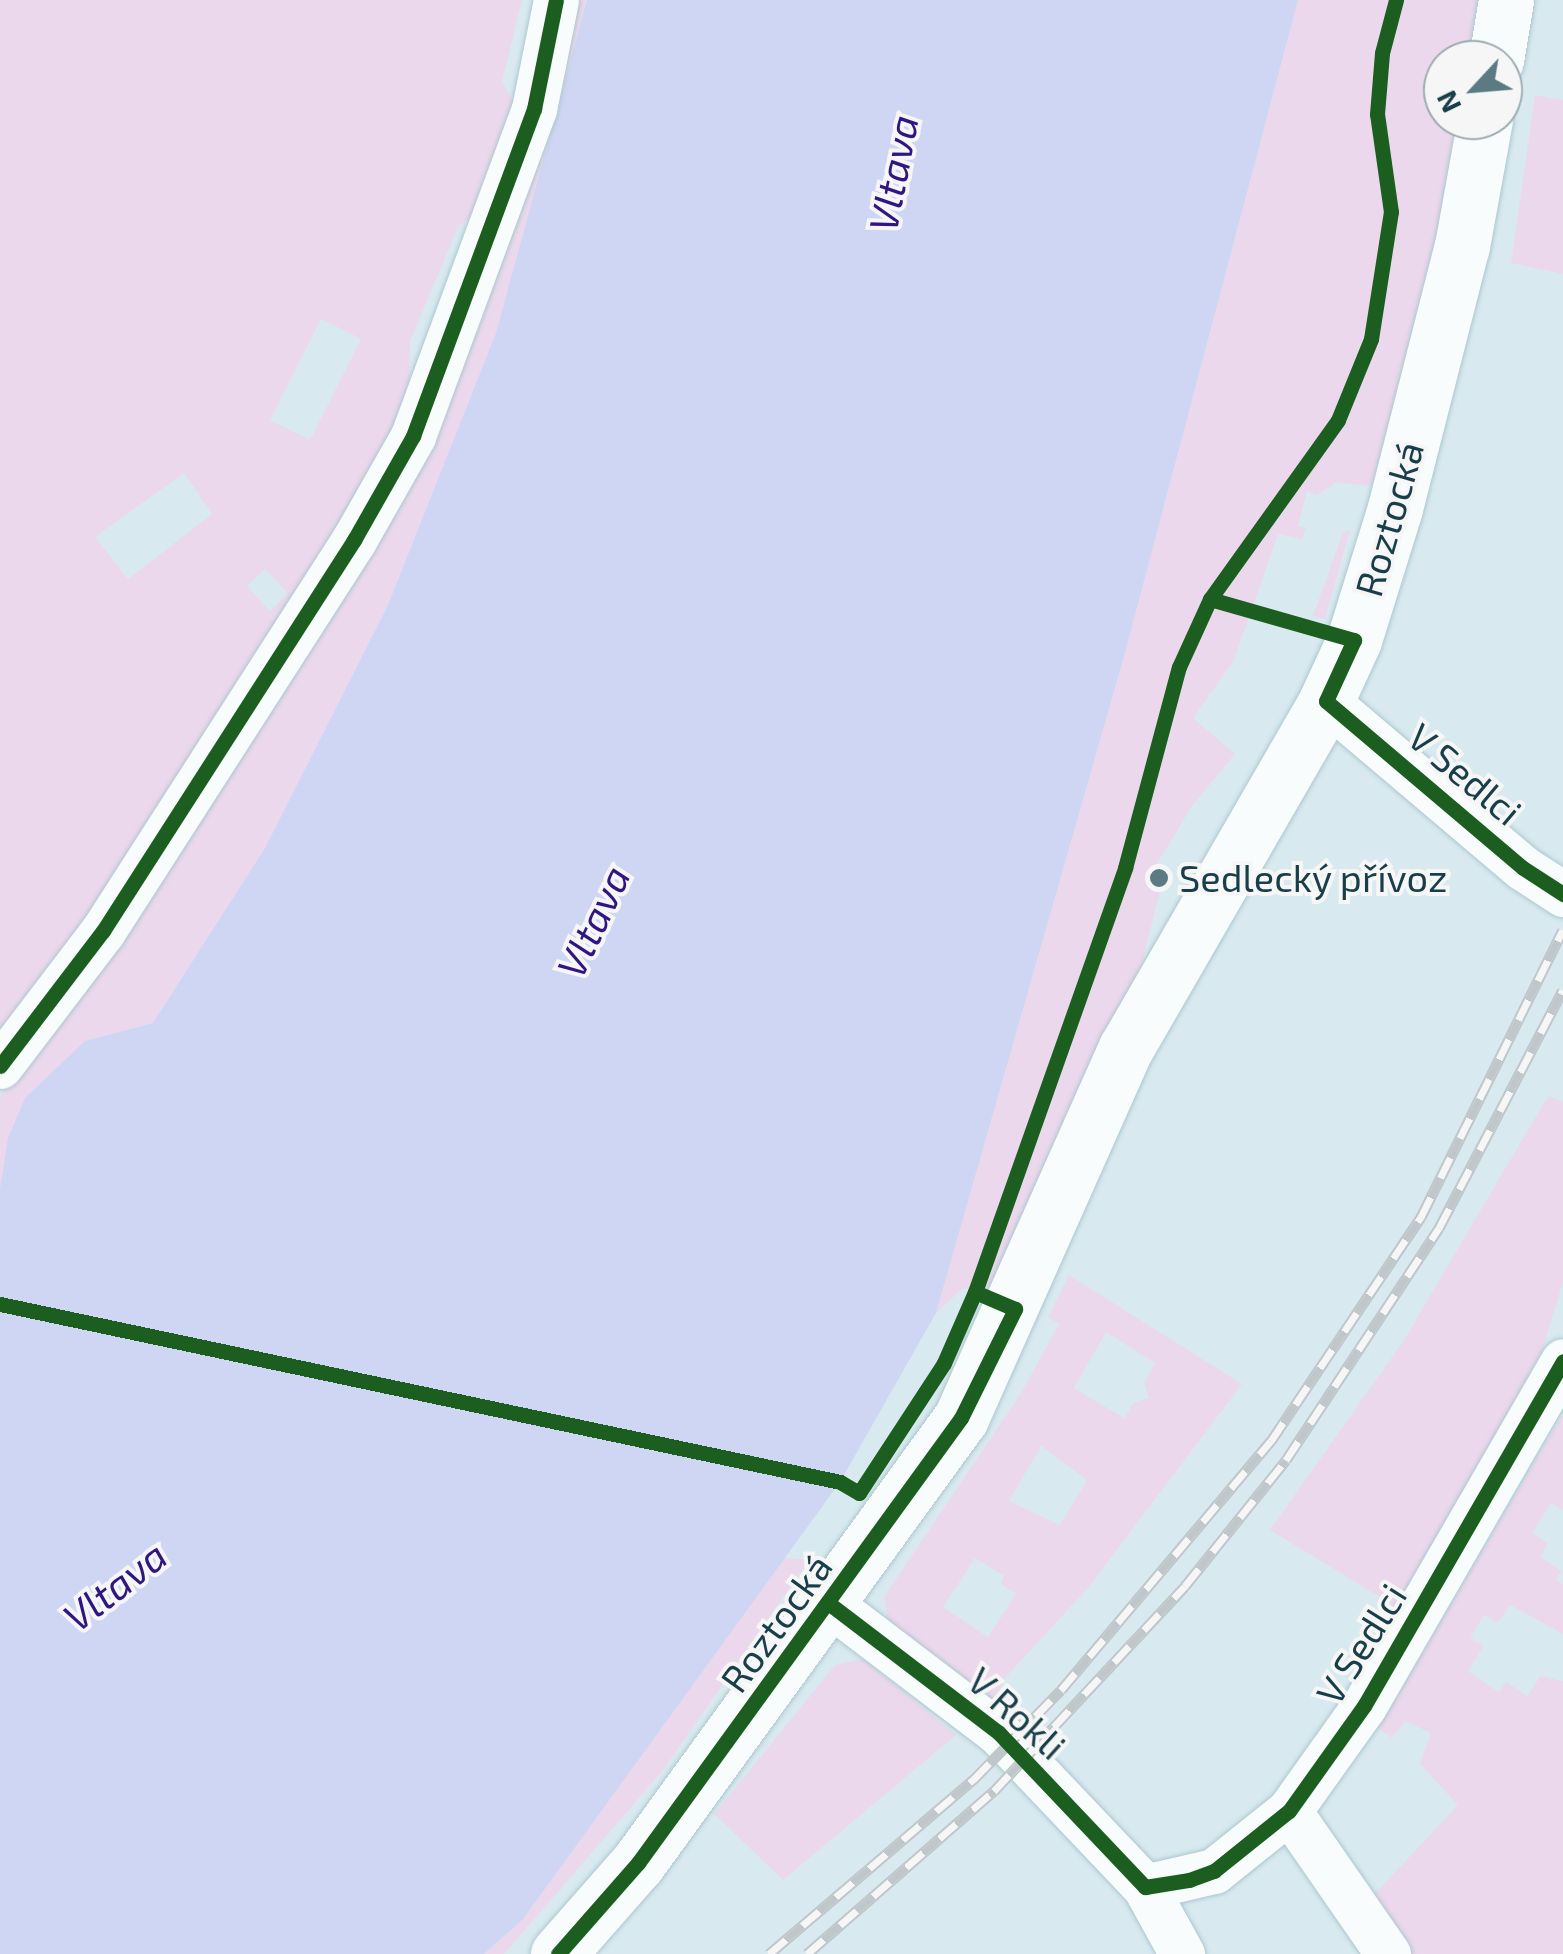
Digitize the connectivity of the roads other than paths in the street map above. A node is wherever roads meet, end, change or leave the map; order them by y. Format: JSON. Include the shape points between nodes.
{"nodes":[{"id":1,"x":556,"y":0,"type":"edge"},
{"id":2,"x":1506,"y":0,"type":"edge"},
{"id":3,"x":1499,"y":40,"type":"edge"},
{"id":4,"x":1481,"y":140,"type":"edge"},
{"id":5,"x":1326,"y":701,"type":"junction"},
{"id":6,"x":1563,"y":894,"type":"edge"},
{"id":7,"x":0,"y":1066,"type":"edge"},
{"id":8,"x":1563,"y":1361,"type":"edge"},
{"id":9,"x":832,"y":1604,"type":"junction"},
{"id":10,"x":1289,"y":1811,"type":"junction"},
{"id":11,"x":1145,"y":1887,"type":"junction"},
{"id":12,"x":558,"y":1954,"type":"edge"},
{"id":13,"x":1182,"y":1954,"type":"edge"},
{"id":14,"x":1388,"y":1954,"type":"edge"}],
"edges":[{"from":1,"to":7,"type":"street","via":[[534,109],[413,436],[354,540],[102,932]]},
{"from":2,"to":3,"type":"main road"},
{"from":4,"to":5,"type":"main road","name":"Roztocká","via":[[1462,246],[1395,508],[1354,640]]},
{"from":5,"to":6,"type":"street","name":"V Sedlci","via":[[1522,868]]},
{"from":5,"to":9,"type":"main road","name":"Roztocká","via":[[1126,1048],[961,1418]]},
{"from":8,"to":10,"type":"street","name":"V Sedlci","via":[[1364,1706]]},
{"from":9,"to":11,"type":"street","name":"V Rokli","via":[[998,1732]]},
{"from":9,"to":12,"type":"main road","name":"Roztocká","via":[[638,1863]]},
{"from":10,"to":11,"type":"street","name":"V Sedlci","via":[[1214,1872]]},
{"from":10,"to":14,"type":"street"},
{"from":11,"to":13,"type":"street","name":"V Rokli"}]}
